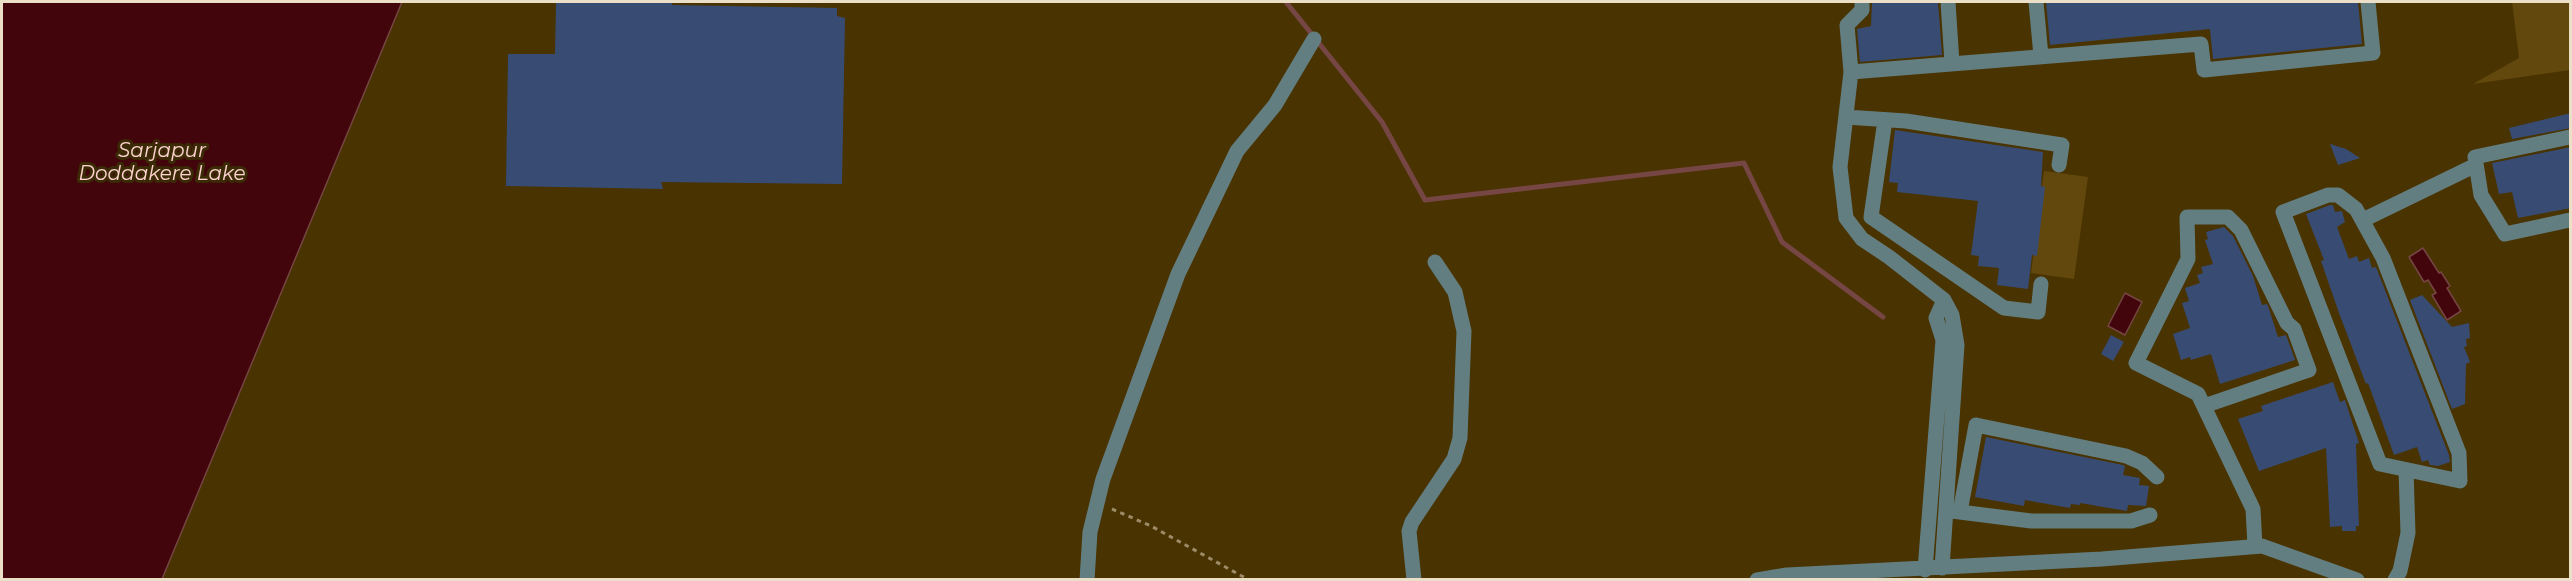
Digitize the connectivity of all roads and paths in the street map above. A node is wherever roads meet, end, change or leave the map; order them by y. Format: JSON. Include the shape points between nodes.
{"nodes":[{"id":1,"x":1862,"y":2,"type":"edge"},
{"id":2,"x":1948,"y":2,"type":"edge"},
{"id":3,"x":2036,"y":2,"type":"edge"},
{"id":4,"x":2368,"y":2,"type":"edge"},
{"id":5,"x":1314,"y":39,"type":"dead end"},
{"id":6,"x":2041,"y":56,"type":"junction"},
{"id":7,"x":1952,"y":63,"type":"junction"},
{"id":8,"x":1851,"y":72,"type":"junction"},
{"id":9,"x":1846,"y":117,"type":"junction"},
{"id":10,"x":1886,"y":120,"type":"junction"},
{"id":11,"x":2571,"y":137,"type":"edge"},
{"id":12,"x":2059,"y":165,"type":"dead end"},
{"id":13,"x":2476,"y":165,"type":"junction"},
{"id":14,"x":2363,"y":220,"type":"junction"},
{"id":15,"x":2571,"y":220,"type":"edge"},
{"id":16,"x":1435,"y":262,"type":"dead end"},
{"id":17,"x":2041,"y":284,"type":"dead end"},
{"id":18,"x":1944,"y":300,"type":"junction"},
{"id":19,"x":2204,"y":406,"type":"junction"},
{"id":20,"x":2406,"y":470,"type":"junction"},
{"id":21,"x":2157,"y":477,"type":"dead end"},
{"id":22,"x":1098,"y":503,"type":"junction"},
{"id":23,"x":1953,"y":511,"type":"junction"},
{"id":24,"x":2150,"y":515,"type":"dead end"},
{"id":25,"x":2256,"y":546,"type":"junction"},
{"id":26,"x":1942,"y":568,"type":"junction"},
{"id":27,"x":1925,"y":570,"type":"junction"},
{"id":28,"x":1087,"y":579,"type":"edge"},
{"id":29,"x":1249,"y":579,"type":"edge"},
{"id":30,"x":1414,"y":579,"type":"edge"},
{"id":31,"x":1758,"y":579,"type":"edge"},
{"id":32,"x":2357,"y":579,"type":"edge"},
{"id":33,"x":2395,"y":579,"type":"edge"}],
"edges":[{"from":1,"to":8,"type":"street","via":[[1863,10],[1847,25]]},
{"from":2,"to":7,"type":"street"},
{"from":3,"to":6,"type":"street"},
{"from":4,"to":6,"type":"street","via":[[2373,53],[2204,70],[2201,44]]},
{"from":5,"to":22,"type":"street","via":[[1275,105],[1238,151],[1178,274],[1103,479]]},
{"from":6,"to":7,"type":"street"},
{"from":7,"to":8,"type":"street"},
{"from":8,"to":9,"type":"street"},
{"from":9,"to":10,"type":"street"},
{"from":9,"to":18,"type":"street","via":[[1840,167],[1845,218],[1862,239]]},
{"from":10,"to":12,"type":"street","via":[[2062,145]]},
{"from":10,"to":17,"type":"street","via":[[1871,217],[2004,308],[2038,312]]},
{"from":11,"to":13,"type":"street","via":[[2475,157]]},
{"from":13,"to":14,"type":"street"},
{"from":13,"to":15,"type":"street","via":[[2481,195],[2505,234]]},
{"from":14,"to":20,"type":"street","via":[[2383,258],[2459,453],[2460,481]]},
{"from":14,"to":20,"type":"street","via":[[2338,195],[2283,212],[2380,464]]},
{"from":16,"to":30,"type":"street","via":[[1455,292],[1464,331],[1460,438],[1454,459],[1409,531]]},
{"from":18,"to":23,"type":"street","via":[[1952,315],[1957,345]]},
{"from":18,"to":27,"type":"street","via":[[1936,318],[1943,340]]},
{"from":19,"to":19,"type":"street","via":[[2198,394],[2136,363],[2188,259],[2187,217],[2228,217],[2241,230],[2287,323],[2294,329],[2309,370]]},
{"from":19,"to":25,"type":"street","via":[[2253,509]]},
{"from":20,"to":33,"type":"street","via":[[2408,533]]},
{"from":21,"to":23,"type":"street","via":[[2142,462],[2126,456],[1976,425]]},
{"from":22,"to":28,"type":"street","via":[[1090,532]]},
{"from":22,"to":29,"type":"path","via":[[1151,526]]},
{"from":23,"to":24,"type":"street","via":[[2031,521],[2131,521]]},
{"from":23,"to":26,"type":"street"},
{"from":25,"to":26,"type":"street"},
{"from":25,"to":32,"type":"street"},
{"from":26,"to":27,"type":"street"},
{"from":27,"to":31,"type":"street"}]}
